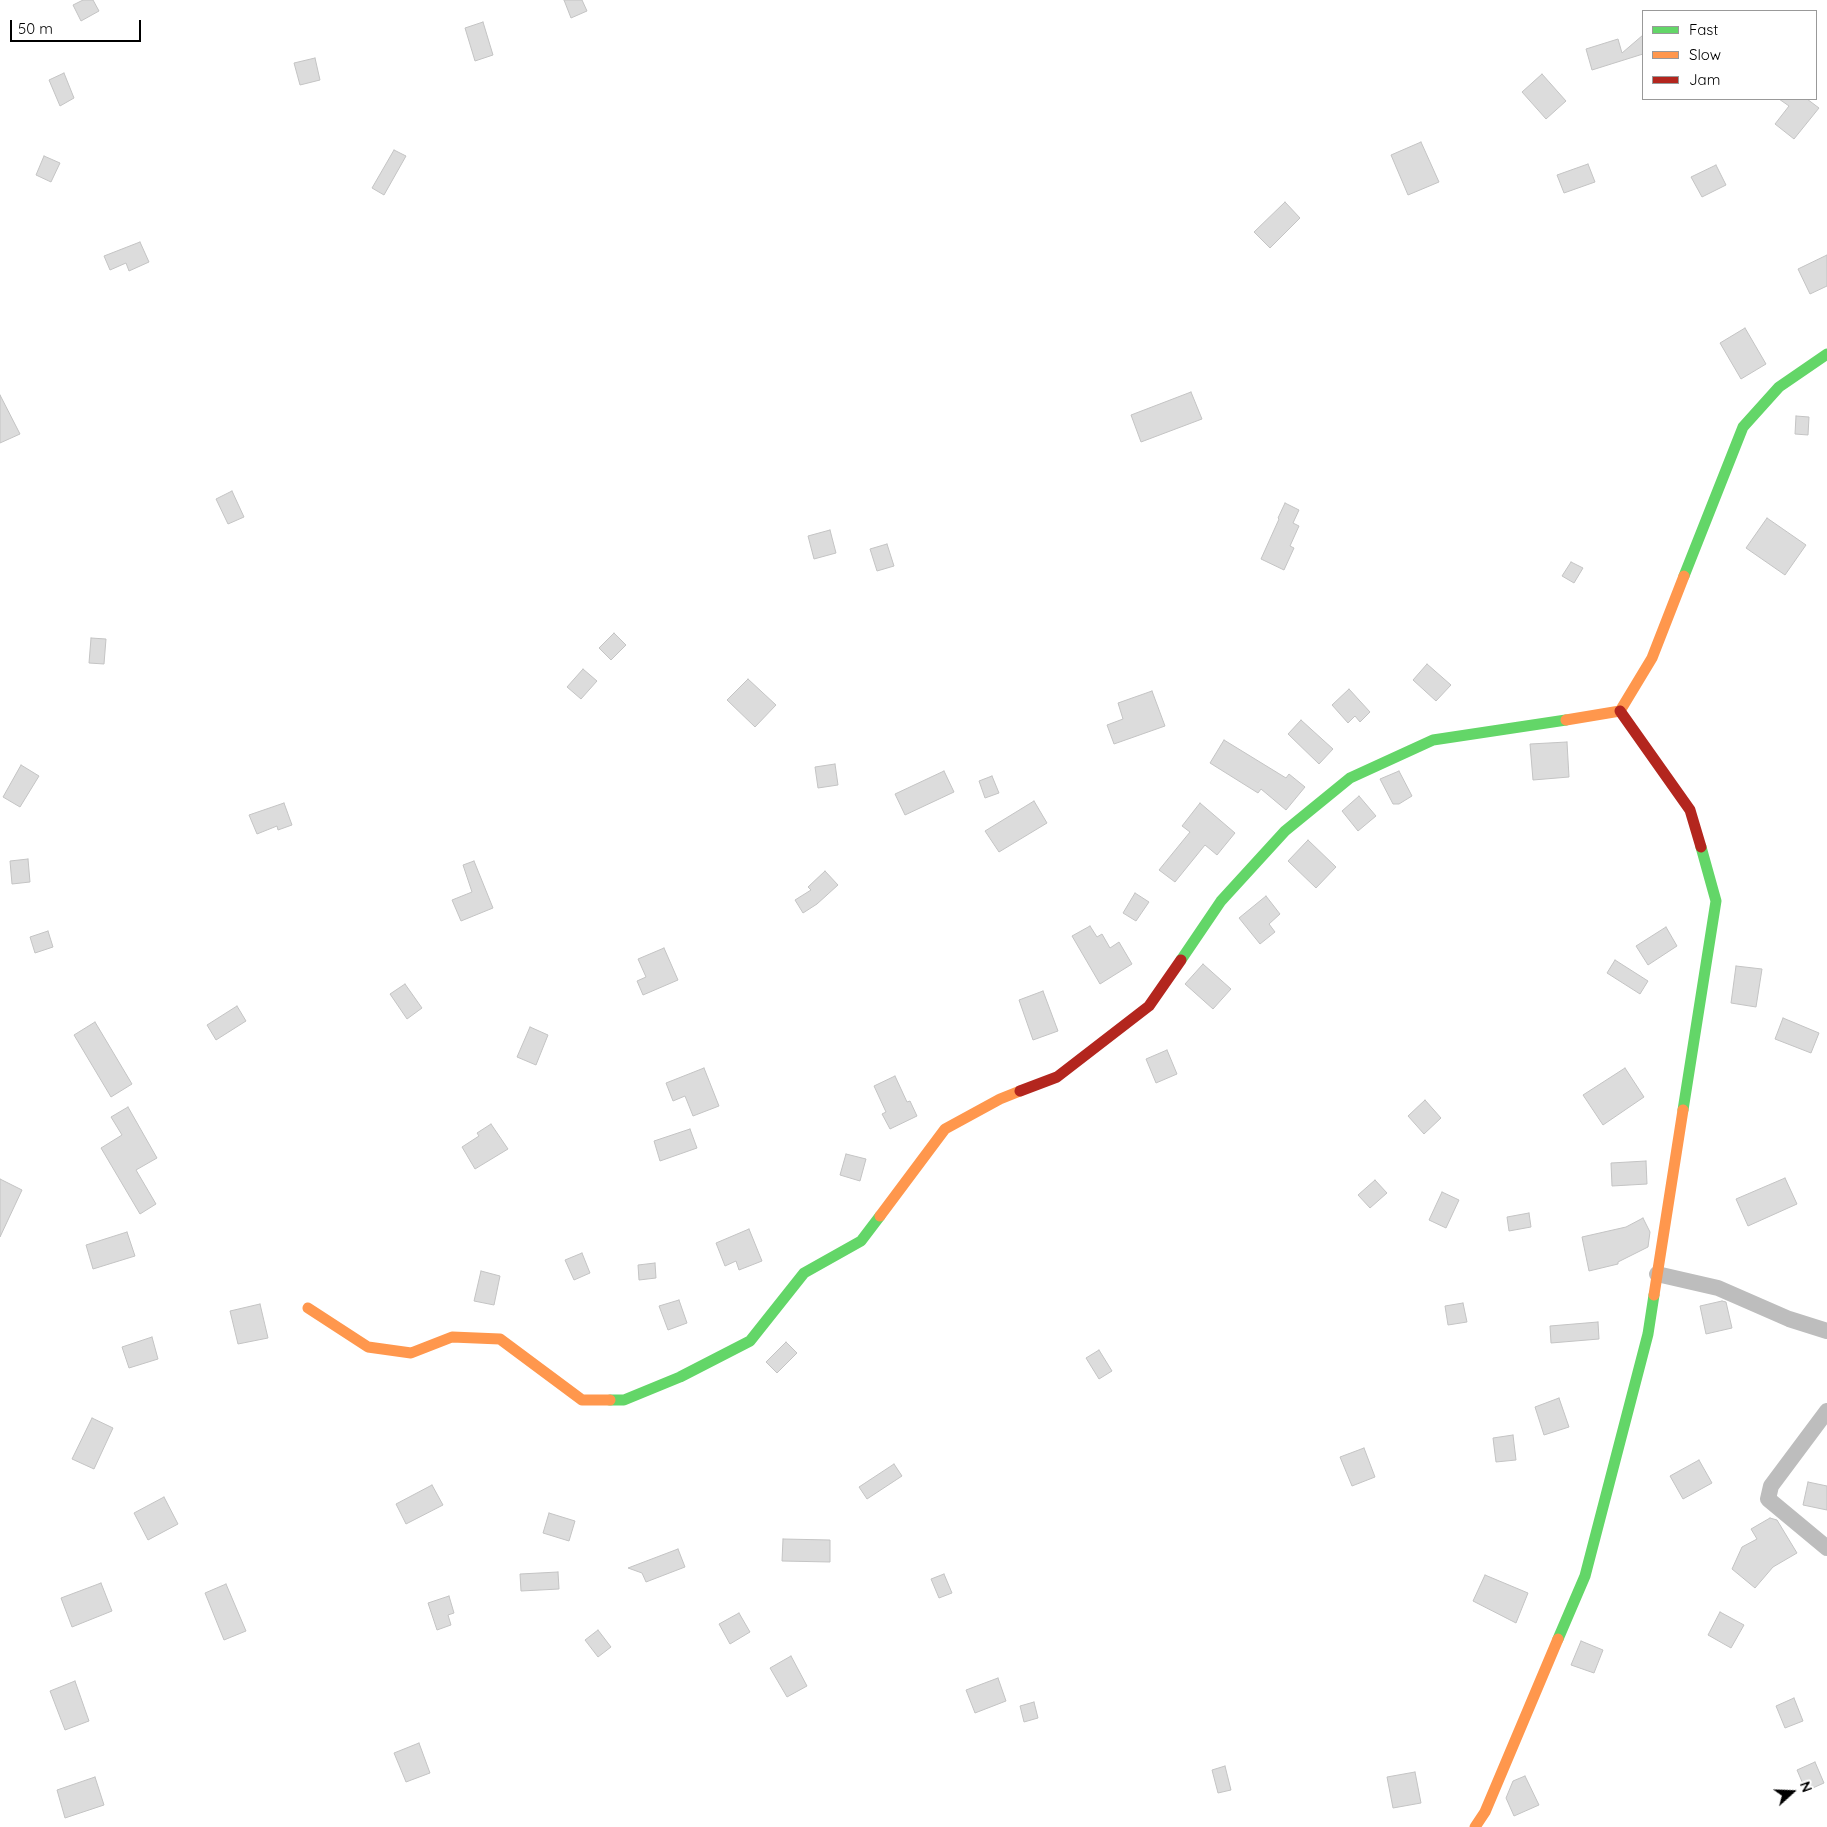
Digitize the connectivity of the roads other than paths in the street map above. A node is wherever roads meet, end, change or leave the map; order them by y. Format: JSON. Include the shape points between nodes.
{"nodes":[{"id":1,"x":1827,"y":354,"type":"edge"},
{"id":2,"x":1620,"y":711,"type":"junction"},
{"id":3,"x":1658,"y":1274,"type":"junction"},
{"id":4,"x":308,"y":1308,"type":"dead end"},
{"id":5,"x":1827,"y":1331,"type":"edge"},
{"id":6,"x":1827,"y":1411,"type":"edge"},
{"id":7,"x":1827,"y":1548,"type":"edge"},
{"id":8,"x":1475,"y":1827,"type":"edge"}],
"edges":[{"from":1,"to":2,"type":"street","via":[[1779,387],[1743,427],[1652,658]]},
{"from":2,"to":3,"type":"street","via":[[1690,810],[1716,901]]},
{"from":2,"to":4,"type":"street","via":[[1433,740],[1350,778],[1285,831],[1221,901],[1149,1006],[1058,1077],[1000,1099],[945,1129],[861,1241],[804,1273],[750,1341],[680,1377],[624,1400],[582,1400],[500,1338],[452,1337],[411,1353],[368,1347]]},
{"from":3,"to":5,"type":"street","via":[[1718,1288],[1789,1320]]},
{"from":3,"to":8,"type":"street","via":[[1648,1334],[1585,1576],[1485,1812]]},
{"from":6,"to":7,"type":"street","via":[[1771,1486],[1768,1499]]}]}
